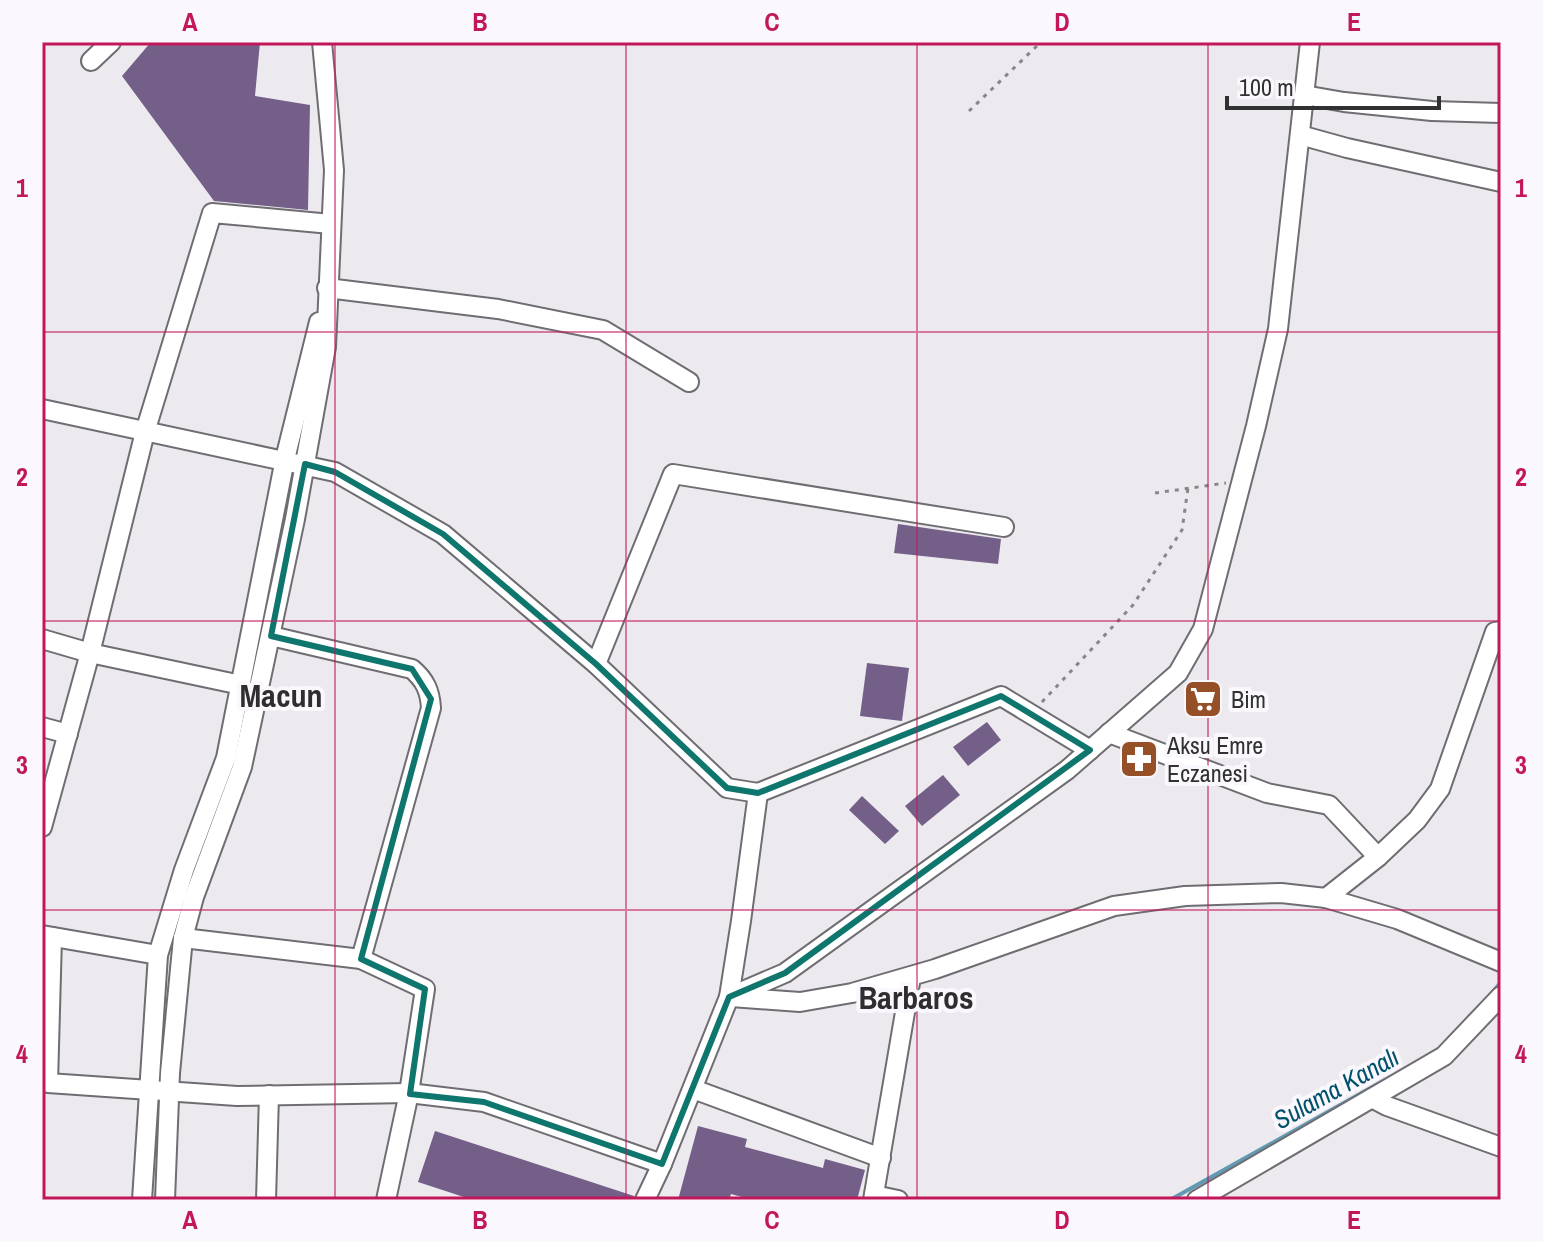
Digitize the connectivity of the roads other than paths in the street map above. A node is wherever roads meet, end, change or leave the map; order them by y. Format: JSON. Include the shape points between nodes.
{"nodes":[{"id":1,"x":111,"y":42,"type":"edge"},
{"id":2,"x":322,"y":42,"type":"edge"},
{"id":3,"x":1310,"y":42,"type":"edge"},
{"id":4,"x":91,"y":61,"type":"dead end"},
{"id":5,"x":1304,"y":95,"type":"junction"},
{"id":6,"x":1501,"y":113,"type":"edge"},
{"id":7,"x":1300,"y":135,"type":"junction"},
{"id":8,"x":1501,"y":182,"type":"edge"},
{"id":9,"x":331,"y":224,"type":"junction"},
{"id":10,"x":327,"y":290,"type":"junction"},
{"id":11,"x":689,"y":382,"type":"dead end"},
{"id":12,"x":42,"y":409,"type":"edge"},
{"id":13,"x":145,"y":432,"type":"junction"},
{"id":14,"x":285,"y":459,"type":"junction"},
{"id":15,"x":305,"y":464,"type":"junction"},
{"id":16,"x":1004,"y":527,"type":"dead end"},
{"id":17,"x":1498,"y":632,"type":"edge"},
{"id":18,"x":271,"y":636,"type":"junction"},
{"id":19,"x":42,"y":639,"type":"edge"},
{"id":20,"x":90,"y":653,"type":"junction"},
{"id":21,"x":596,"y":664,"type":"junction"},
{"id":22,"x":241,"y":685,"type":"junction"},
{"id":23,"x":42,"y":727,"type":"edge"},
{"id":24,"x":1109,"y":733,"type":"junction"},
{"id":25,"x":68,"y":734,"type":"junction"},
{"id":26,"x":1090,"y":750,"type":"junction"},
{"id":27,"x":758,"y":793,"type":"junction"},
{"id":28,"x":42,"y":827,"type":"edge"},
{"id":29,"x":1378,"y":857,"type":"junction"},
{"id":30,"x":1326,"y":898,"type":"junction"},
{"id":31,"x":47,"y":936,"type":"edge"},
{"id":32,"x":183,"y":938,"type":"junction"},
{"id":33,"x":158,"y":955,"type":"junction"},
{"id":34,"x":361,"y":959,"type":"junction"},
{"id":35,"x":1499,"y":961,"type":"edge"},
{"id":36,"x":911,"y":977,"type":"junction"},
{"id":37,"x":1501,"y":996,"type":"edge"},
{"id":38,"x":729,"y":997,"type":"junction"},
{"id":39,"x":147,"y":1089,"type":"junction"},
{"id":40,"x":693,"y":1089,"type":"junction"},
{"id":41,"x":169,"y":1091,"type":"junction"},
{"id":42,"x":409,"y":1093,"type":"junction"},
{"id":43,"x":269,"y":1095,"type":"junction"},
{"id":44,"x":1372,"y":1098,"type":"junction"},
{"id":45,"x":1501,"y":1147,"type":"edge"},
{"id":46,"x":881,"y":1158,"type":"junction"},
{"id":47,"x":662,"y":1164,"type":"junction"},
{"id":48,"x":391,"y":1198,"type":"edge"},
{"id":49,"x":874,"y":1198,"type":"edge"},
{"id":50,"x":142,"y":1200,"type":"edge"},
{"id":51,"x":165,"y":1200,"type":"edge"},
{"id":52,"x":266,"y":1200,"type":"edge"},
{"id":53,"x":645,"y":1200,"type":"edge"},
{"id":54,"x":898,"y":1200,"type":"edge"},
{"id":55,"x":1197,"y":1200,"type":"edge"}],
"edges":[{"from":1,"to":4,"type":"street"},
{"from":2,"to":9,"type":"street","via":[[334,170]]},
{"from":3,"to":5,"type":"street"},
{"from":5,"to":6,"type":"street","via":[[1432,111]]},
{"from":5,"to":7,"type":"street"},
{"from":7,"to":8,"type":"street"},
{"from":7,"to":24,"type":"street","via":[[1278,329],[1203,629],[1178,673]]},
{"from":9,"to":10,"type":"street"},
{"from":9,"to":13,"type":"street","via":[[212,213]]},
{"from":10,"to":11,"type":"street","via":[[498,309],[603,330]]},
{"from":10,"to":14,"type":"street"},
{"from":10,"to":15,"type":"street","via":[[326,347]]},
{"from":12,"to":13,"type":"street"},
{"from":13,"to":14,"type":"street"},
{"from":13,"to":20,"type":"street"},
{"from":14,"to":15,"type":"street"},
{"from":14,"to":22,"type":"street"},
{"from":15,"to":18,"type":"street"},
{"from":15,"to":21,"type":"street","via":[[335,472],[443,534]]},
{"from":16,"to":21,"type":"street","via":[[673,474]]},
{"from":17,"to":29,"type":"street","via":[[1440,789]]},
{"from":18,"to":32,"type":"street","via":[[242,767]]},
{"from":18,"to":34,"type":"street","via":[[412,669],[429,691],[431,708]]},
{"from":19,"to":20,"type":"street"},
{"from":20,"to":22,"type":"street"},
{"from":20,"to":25,"type":"street"},
{"from":21,"to":27,"type":"street","via":[[727,788]]},
{"from":22,"to":33,"type":"street","via":[[226,758]]},
{"from":23,"to":25,"type":"street"},
{"from":24,"to":26,"type":"street"},
{"from":24,"to":29,"type":"street","via":[[1267,793],[1329,805]]},
{"from":25,"to":28,"type":"street"},
{"from":26,"to":27,"type":"street","via":[[1001,696]]},
{"from":26,"to":38,"type":"street","via":[[785,973]]},
{"from":27,"to":38,"type":"street"},
{"from":29,"to":30,"type":"street"},
{"from":30,"to":35,"type":"street","via":[[1397,919]]},
{"from":30,"to":36,"type":"street","via":[[1281,893],[1185,896],[1114,906]]},
{"from":31,"to":33,"type":"street"},
{"from":31,"to":39,"type":"street","via":[[48,1083]]},
{"from":32,"to":34,"type":"street"},
{"from":32,"to":41,"type":"street"},
{"from":33,"to":39,"type":"street"},
{"from":34,"to":42,"type":"street","via":[[425,989]]},
{"from":36,"to":38,"type":"street","via":[[800,1002]]},
{"from":36,"to":46,"type":"street"},
{"from":37,"to":44,"type":"street","via":[[1444,1056]]},
{"from":38,"to":40,"type":"street"},
{"from":39,"to":41,"type":"street"},
{"from":39,"to":50,"type":"street"},
{"from":40,"to":46,"type":"street"},
{"from":40,"to":47,"type":"street"},
{"from":41,"to":43,"type":"street"},
{"from":41,"to":51,"type":"street"},
{"from":42,"to":43,"type":"street"},
{"from":42,"to":47,"type":"street","via":[[484,1102]]},
{"from":42,"to":48,"type":"street"},
{"from":43,"to":52,"type":"street"},
{"from":44,"to":45,"type":"street"},
{"from":44,"to":55,"type":"street"},
{"from":46,"to":49,"type":"street"},
{"from":47,"to":53,"type":"street"},
{"from":49,"to":54,"type":"street"}]}
